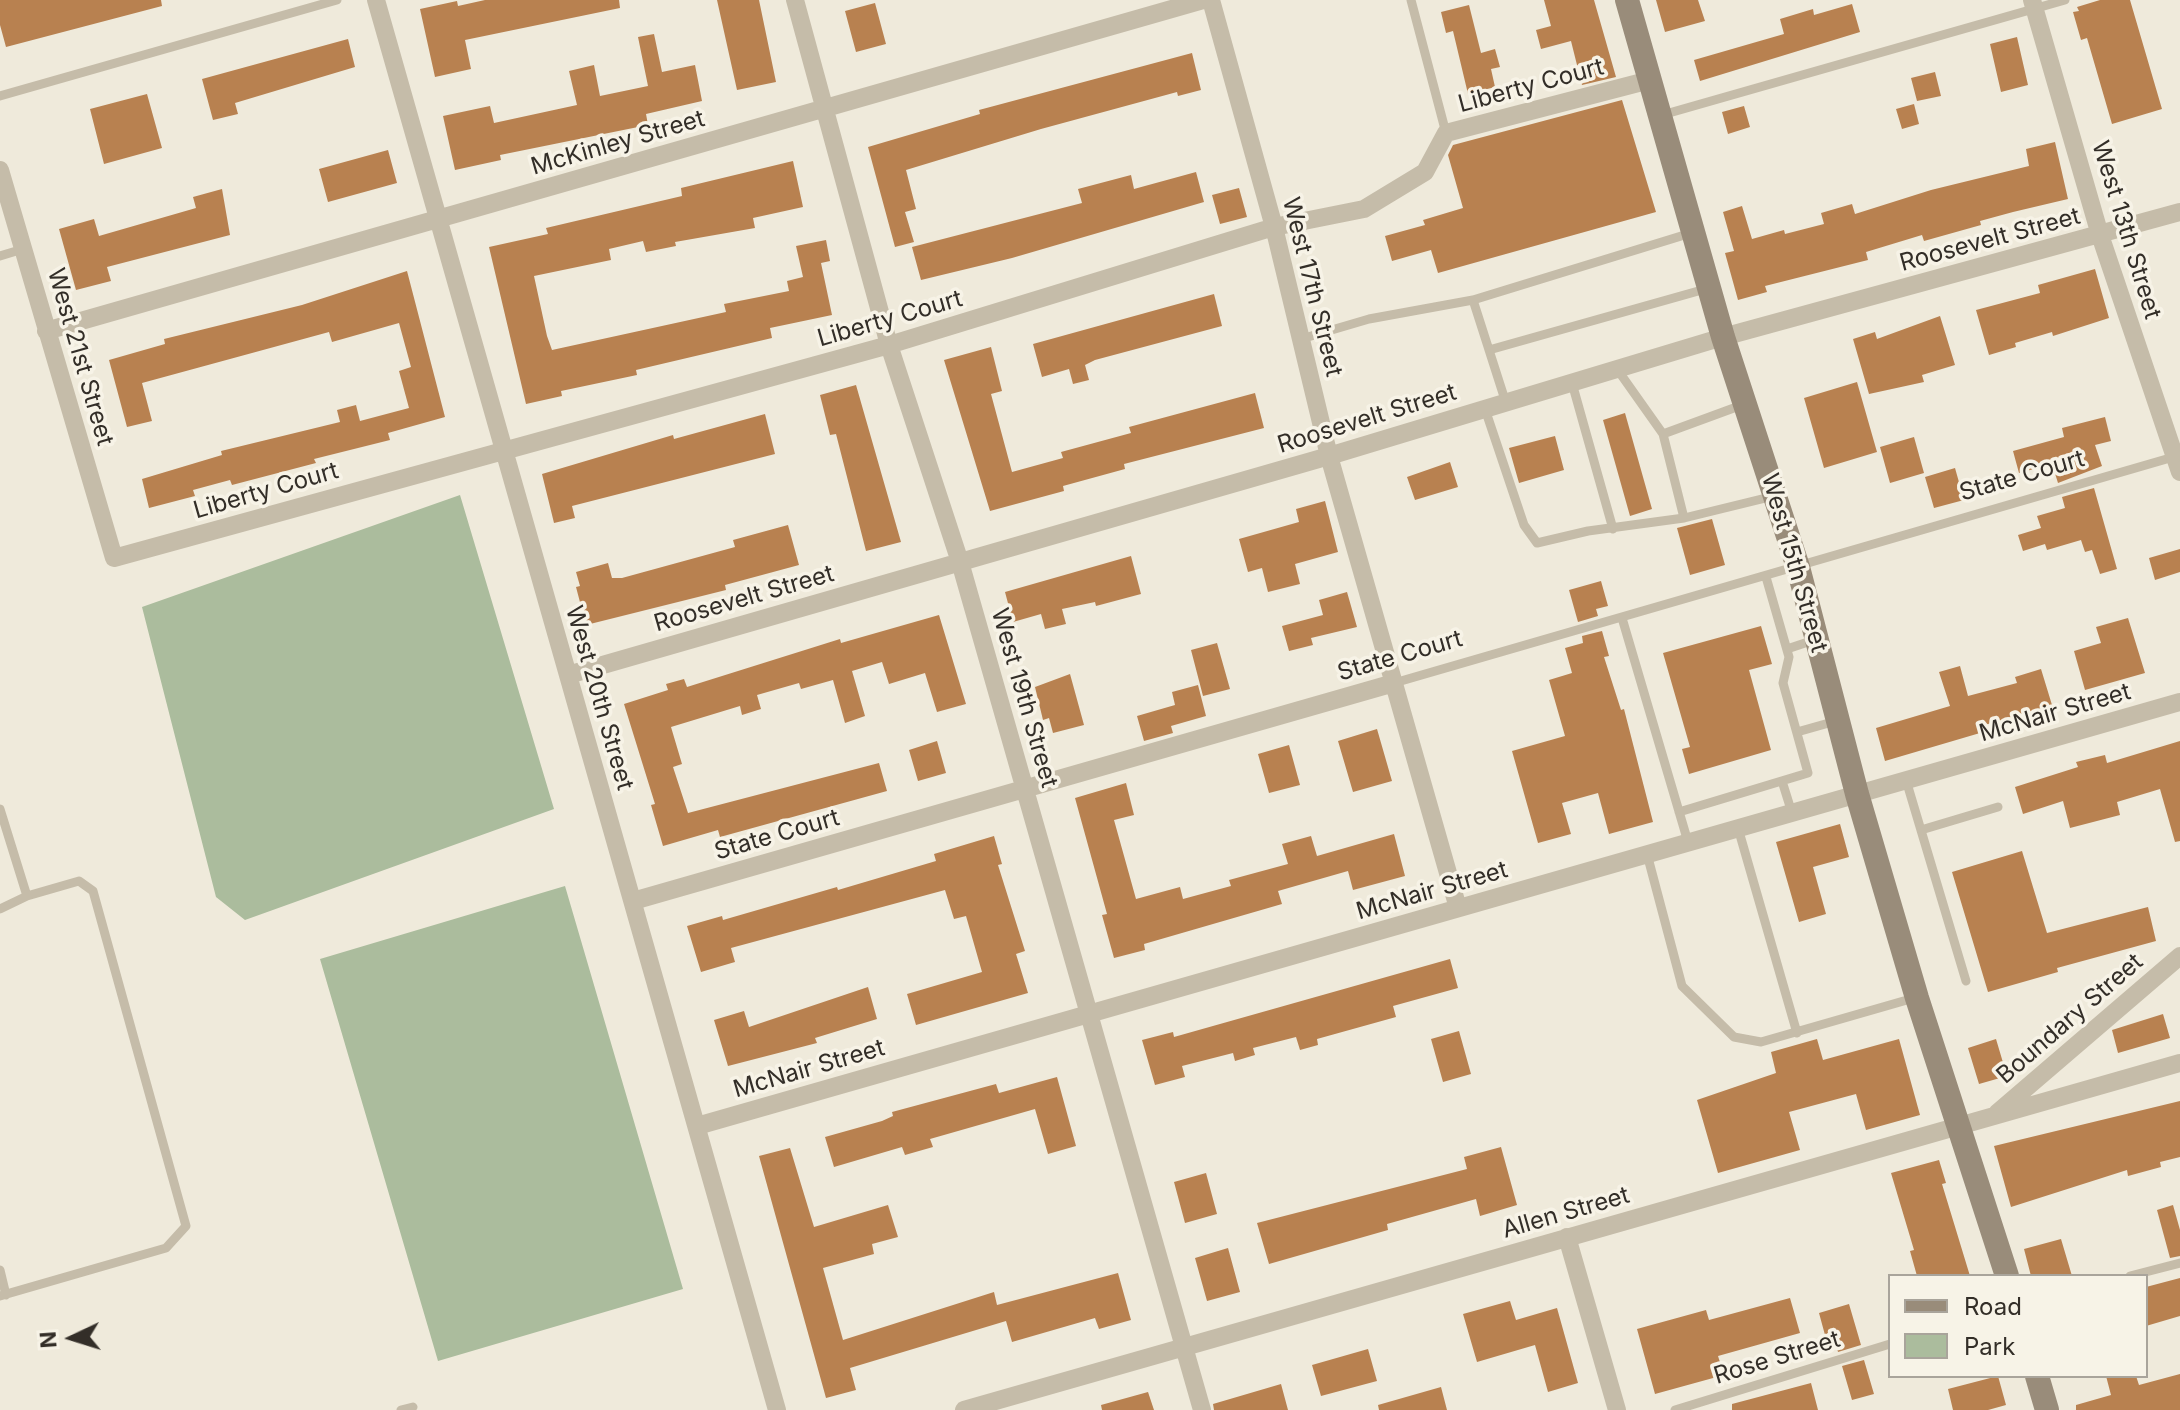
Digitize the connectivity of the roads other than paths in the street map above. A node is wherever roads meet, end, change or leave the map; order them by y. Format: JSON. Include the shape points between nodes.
{"nodes":[{"id":1,"x":337,"y":0,"type":"edge"},
{"id":2,"x":376,"y":0,"type":"edge"},
{"id":3,"x":795,"y":0,"type":"edge"},
{"id":4,"x":1203,"y":0,"type":"edge"},
{"id":5,"x":1211,"y":0,"type":"edge"},
{"id":6,"x":1411,"y":0,"type":"edge"},
{"id":7,"x":1627,"y":0,"type":"edge"},
{"id":8,"x":2065,"y":0,"type":"edge"},
{"id":9,"x":2034,"y":4,"type":"edge"},
{"id":10,"x":1650,"y":80,"type":"junction"},
{"id":11,"x":0,"y":96,"type":"edge"},
{"id":12,"x":825,"y":109,"type":"junction"},
{"id":13,"x":1662,"y":115,"type":"junction"},
{"id":14,"x":1446,"y":133,"type":"junction"},
{"id":15,"x":0,"y":170,"type":"edge"},
{"id":16,"x":2180,"y":212,"type":"edge"},
{"id":17,"x":438,"y":218,"type":"junction"},
{"id":18,"x":1274,"y":227,"type":"junction"},
{"id":19,"x":1694,"y":232,"type":"junction"},
{"id":20,"x":2100,"y":235,"type":"junction"},
{"id":21,"x":23,"y":249,"type":"junction"},
{"id":22,"x":0,"y":256,"type":"edge"},
{"id":23,"x":1710,"y":288,"type":"junction"},
{"id":24,"x":1473,"y":300,"type":"junction"},
{"id":25,"x":46,"y":331,"type":"junction"},
{"id":26,"x":1723,"y":337,"type":"junction"},
{"id":27,"x":1301,"y":339,"type":"junction"},
{"id":28,"x":889,"y":345,"type":"junction"},
{"id":29,"x":1489,"y":350,"type":"junction"},
{"id":30,"x":1617,"y":369,"type":"junction"},
{"id":31,"x":1572,"y":383,"type":"junction"},
{"id":32,"x":1506,"y":403,"type":"junction"},
{"id":33,"x":1745,"y":404,"type":"junction"},
{"id":34,"x":1485,"y":409,"type":"junction"},
{"id":35,"x":1663,"y":434,"type":"junction"},
{"id":36,"x":502,"y":450,"type":"junction"},
{"id":37,"x":1329,"y":456,"type":"junction"},
{"id":38,"x":2178,"y":461,"type":"edge"},
{"id":39,"x":1774,"y":496,"type":"junction"},
{"id":40,"x":1684,"y":518,"type":"junction"},
{"id":41,"x":1613,"y":529,"type":"junction"},
{"id":42,"x":114,"y":558,"type":"joint"},
{"id":43,"x":960,"y":562,"type":"junction"},
{"id":44,"x":1798,"y":567,"type":"junction"},
{"id":45,"x":1766,"y":577,"type":"junction"},
{"id":46,"x":1622,"y":618,"type":"junction"},
{"id":47,"x":1816,"y":639,"type":"junction"},
{"id":48,"x":1787,"y":649,"type":"junction"},
{"id":49,"x":568,"y":675,"type":"junction"},
{"id":50,"x":1394,"y":683,"type":"junction"},
{"id":51,"x":2180,"y":702,"type":"edge"},
{"id":52,"x":1838,"y":720,"type":"junction"},
{"id":53,"x":1797,"y":732,"type":"junction"},
{"id":54,"x":1906,"y":780,"type":"junction"},
{"id":55,"x":1782,"y":781,"type":"junction"},
{"id":56,"x":1025,"y":789,"type":"junction"},
{"id":57,"x":1857,"y":794,"type":"junction"},
{"id":58,"x":1998,"y":807,"type":"dead end"},
{"id":59,"x":0,"y":809,"type":"edge"},
{"id":60,"x":1679,"y":812,"type":"junction"},
{"id":61,"x":1792,"y":813,"type":"junction"},
{"id":62,"x":1738,"y":828,"type":"junction"},
{"id":63,"x":1921,"y":830,"type":"junction"},
{"id":64,"x":1688,"y":842,"type":"junction"},
{"id":65,"x":1647,"y":854,"type":"junction"},
{"id":66,"x":27,"y":896,"type":"junction"},
{"id":67,"x":633,"y":901,"type":"junction"},
{"id":68,"x":1458,"y":908,"type":"junction"},
{"id":69,"x":0,"y":909,"type":"edge"},
{"id":70,"x":2180,"y":956,"type":"edge"},
{"id":71,"x":1966,"y":981,"type":"dead end"},
{"id":72,"x":1917,"y":998,"type":"junction"},
{"id":73,"x":1089,"y":1014,"type":"junction"},
{"id":74,"x":1797,"y":1033,"type":"junction"},
{"id":75,"x":2180,"y":1063,"type":"edge"},
{"id":76,"x":1991,"y":1117,"type":"junction"},
{"id":77,"x":697,"y":1126,"type":"junction"},
{"id":78,"x":1961,"y":1126,"type":"junction"},
{"id":79,"x":1567,"y":1237,"type":"junction"},
{"id":80,"x":2180,"y":1263,"type":"edge"},
{"id":81,"x":0,"y":1270,"type":"edge"},
{"id":82,"x":2006,"y":1274,"type":"edge"},
{"id":83,"x":2138,"y":1274,"type":"edge"},
{"id":84,"x":3,"y":1295,"type":"edge"},
{"id":85,"x":1888,"y":1345,"type":"edge"},
{"id":86,"x":1184,"y":1347,"type":"junction"},
{"id":87,"x":2038,"y":1378,"type":"edge"},
{"id":88,"x":413,"y":1407,"type":"dead end"},
{"id":89,"x":401,"y":1410,"type":"edge"},
{"id":90,"x":777,"y":1410,"type":"edge"},
{"id":91,"x":964,"y":1410,"type":"edge"},
{"id":92,"x":1202,"y":1410,"type":"edge"},
{"id":93,"x":1617,"y":1410,"type":"edge"},
{"id":94,"x":1675,"y":1410,"type":"edge"},
{"id":95,"x":2047,"y":1410,"type":"edge"}],
"edges":[{"from":1,"to":11,"type":"lane"},
{"from":2,"to":17,"type":"street","name":"West 20th Street"},
{"from":3,"to":12,"type":"street","name":"West 19th Street"},
{"from":4,"to":12,"type":"street","name":"McKinley Street"},
{"from":5,"to":18,"type":"street","name":"West 17th Street"},
{"from":6,"to":14,"type":"lane"},
{"from":7,"to":10,"type":"main road","name":"West 15th Street"},
{"from":8,"to":9,"type":"lane"},
{"from":9,"to":13,"type":"lane"},
{"from":9,"to":20,"type":"street","name":"West 13th Street"},
{"from":10,"to":13,"type":"main road","name":"West 15th Street"},
{"from":10,"to":14,"type":"street","name":"Liberty Court"},
{"from":12,"to":17,"type":"street","name":"McKinley Street"},
{"from":12,"to":28,"type":"street","name":"West 19th Street"},
{"from":13,"to":19,"type":"main road","name":"West 15th Street"},
{"from":14,"to":18,"type":"street","name":"Liberty Court","via":[[1425,172],[1364,209]]},
{"from":15,"to":21,"type":"street","name":"West 21st Street"},
{"from":16,"to":20,"type":"street","name":"Roosevelt Street"},
{"from":17,"to":25,"type":"street","name":"McKinley Street"},
{"from":17,"to":36,"type":"street","name":"West 20th Street"},
{"from":18,"to":27,"type":"street","name":"West 17th Street"},
{"from":18,"to":28,"type":"street","name":"Liberty Court"},
{"from":19,"to":23,"type":"main road","name":"West 15th Street"},
{"from":19,"to":24,"type":"lane"},
{"from":20,"to":26,"type":"street","name":"Roosevelt Street"},
{"from":20,"to":38,"type":"street","name":"West 13th Street"},
{"from":21,"to":22,"type":"lane"},
{"from":21,"to":25,"type":"street","name":"West 21st Street"},
{"from":23,"to":26,"type":"main road","name":"West 15th Street"},
{"from":23,"to":29,"type":"lane"},
{"from":24,"to":27,"type":"lane","via":[[1369,319]]},
{"from":24,"to":29,"type":"lane"},
{"from":25,"to":42,"type":"street","name":"West 21st Street"},
{"from":26,"to":30,"type":"street","name":"Roosevelt Street"},
{"from":26,"to":33,"type":"main road","name":"West 15th Street"},
{"from":27,"to":37,"type":"street","name":"West 17th Street"},
{"from":28,"to":36,"type":"street","name":"Liberty Court"},
{"from":28,"to":43,"type":"street","name":"West 19th Street"},
{"from":29,"to":32,"type":"lane"},
{"from":30,"to":31,"type":"street","name":"Roosevelt Street"},
{"from":30,"to":35,"type":"lane"},
{"from":31,"to":32,"type":"street","name":"Roosevelt Street"},
{"from":31,"to":41,"type":"lane"},
{"from":32,"to":34,"type":"street","name":"Roosevelt Street"},
{"from":33,"to":35,"type":"lane"},
{"from":33,"to":39,"type":"main road","name":"West 15th Street"},
{"from":34,"to":37,"type":"street","name":"Roosevelt Street"},
{"from":34,"to":41,"type":"lane","via":[[1524,525],[1537,543]]},
{"from":35,"to":40,"type":"lane"},
{"from":36,"to":42,"type":"street","name":"Liberty Court"},
{"from":36,"to":49,"type":"street","name":"West 20th Street"},
{"from":37,"to":43,"type":"street","name":"Roosevelt Street"},
{"from":37,"to":50,"type":"street","name":"West 17th Street"},
{"from":38,"to":44,"type":"lane","name":"State Court"},
{"from":39,"to":40,"type":"lane"},
{"from":39,"to":44,"type":"main road","name":"West 15th Street"},
{"from":40,"to":41,"type":"lane"},
{"from":43,"to":49,"type":"street","name":"Roosevelt Street"},
{"from":43,"to":56,"type":"street","name":"West 19th Street"},
{"from":44,"to":45,"type":"lane","name":"State Court"},
{"from":44,"to":47,"type":"main road","name":"West 15th Street"},
{"from":45,"to":46,"type":"lane","name":"State Court"},
{"from":45,"to":48,"type":"lane"},
{"from":46,"to":50,"type":"lane","name":"State Court"},
{"from":46,"to":60,"type":"lane"},
{"from":47,"to":48,"type":"lane"},
{"from":47,"to":52,"type":"main road","name":"West 15th Street"},
{"from":48,"to":53,"type":"lane","via":[[1783,683]]},
{"from":49,"to":67,"type":"street","name":"West 20th Street"},
{"from":50,"to":56,"type":"street","name":"State Court"},
{"from":50,"to":68,"type":"street","name":"West 17th Street"},
{"from":51,"to":54,"type":"street","name":"McNair Street"},
{"from":52,"to":53,"type":"lane"},
{"from":52,"to":57,"type":"main road","name":"West 15th Street"},
{"from":53,"to":55,"type":"lane","via":[[1808,773]]},
{"from":54,"to":57,"type":"street","name":"McNair Street"},
{"from":54,"to":63,"type":"lane"},
{"from":55,"to":60,"type":"lane"},
{"from":55,"to":61,"type":"lane"},
{"from":56,"to":67,"type":"street","name":"State Court"},
{"from":56,"to":73,"type":"street","name":"West 19th Street"},
{"from":57,"to":61,"type":"street","name":"McNair Street"},
{"from":57,"to":72,"type":"main road","name":"West 15th Street"},
{"from":58,"to":63,"type":"lane"},
{"from":59,"to":66,"type":"lane"},
{"from":60,"to":64,"type":"lane"},
{"from":61,"to":62,"type":"street","name":"McNair Street"},
{"from":62,"to":64,"type":"street","name":"McNair Street"},
{"from":62,"to":74,"type":"lane"},
{"from":63,"to":71,"type":"lane"},
{"from":64,"to":65,"type":"street","name":"McNair Street"},
{"from":65,"to":68,"type":"street","name":"McNair Street"},
{"from":65,"to":74,"type":"lane","via":[[1682,986],[1734,1037],[1761,1042]]},
{"from":66,"to":69,"type":"lane"},
{"from":66,"to":84,"type":"lane","via":[[79,881],[93,891],[186,1226],[166,1248]]},
{"from":67,"to":77,"type":"street","name":"West 20th Street"},
{"from":68,"to":73,"type":"street","name":"McNair Street"},
{"from":70,"to":76,"type":"street","name":"Boundary Street"},
{"from":72,"to":74,"type":"lane"},
{"from":72,"to":78,"type":"main road","name":"West 15th Street"},
{"from":73,"to":77,"type":"street","name":"McNair Street"},
{"from":73,"to":86,"type":"street","name":"West 19th Street"},
{"from":75,"to":76,"type":"street","name":"Allen Street"},
{"from":76,"to":78,"type":"street","name":"Allen Street"},
{"from":77,"to":90,"type":"street","name":"West 20th Street"},
{"from":78,"to":79,"type":"street","name":"Allen Street"},
{"from":78,"to":82,"type":"main road","name":"West 15th Street"},
{"from":79,"to":86,"type":"street","name":"Allen Street"},
{"from":79,"to":93,"type":"street"},
{"from":80,"to":83,"type":"lane"},
{"from":81,"to":84,"type":"lane"},
{"from":85,"to":94,"type":"lane","name":"Rose Street"},
{"from":86,"to":91,"type":"street","name":"Allen Street"},
{"from":86,"to":92,"type":"street","name":"West 19th Street"},
{"from":87,"to":95,"type":"main road"},
{"from":88,"to":89,"type":"lane"}]}
